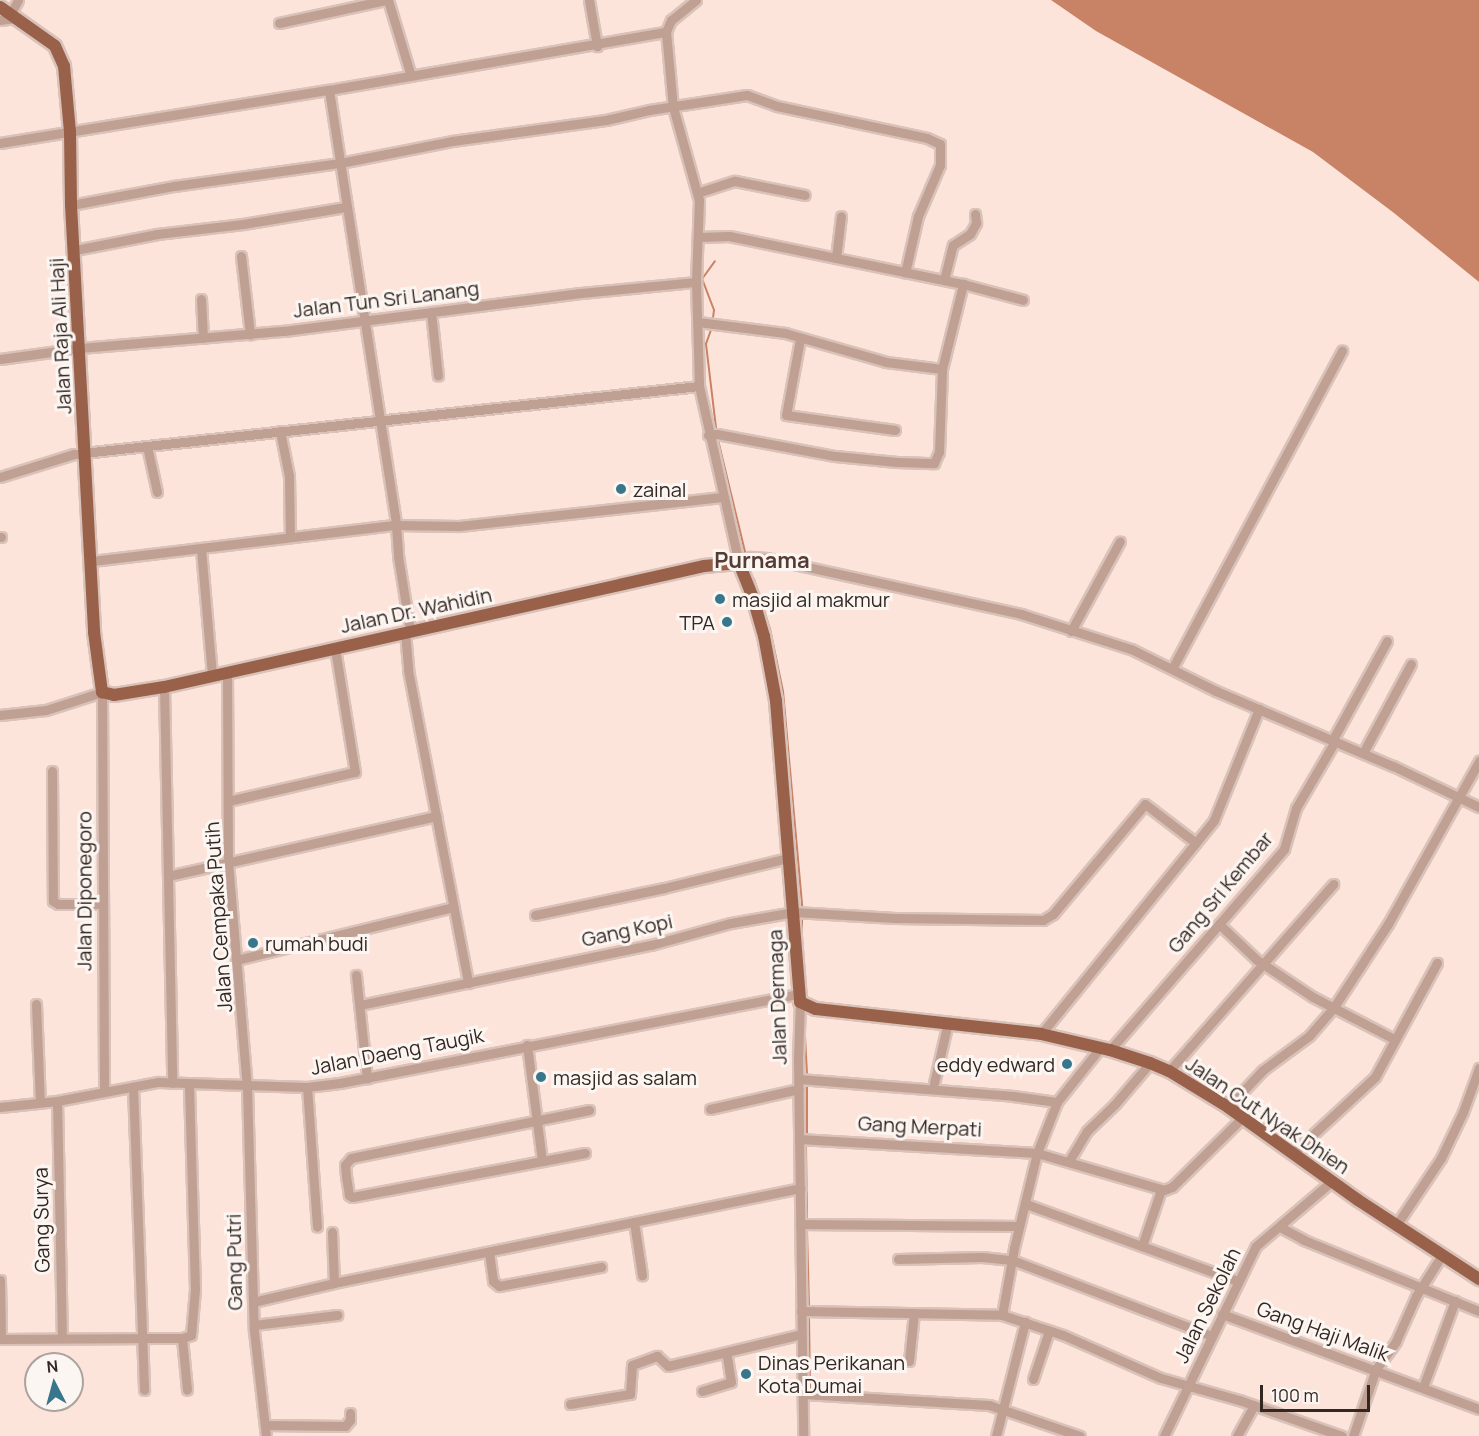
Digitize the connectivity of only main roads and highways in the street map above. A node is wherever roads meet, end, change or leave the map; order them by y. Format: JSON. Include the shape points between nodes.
{"nodes":[{"id":1,"x":6,"y":15,"type":"edge"},
{"id":2,"x":739,"y":563,"type":"joint"},
{"id":3,"x":102,"y":692,"type":"joint"},
{"id":4,"x":799,"y":998,"type":"joint"},
{"id":5,"x":1479,"y":1279,"type":"edge"}],
"edges":[{"from":1,"to":3,"type":"main road","name":"Jalan Raja Ali Haji","via":[[50,41],[64,66],[97,663]]},
{"from":2,"to":3,"type":"main road","name":"Jalan Dr. Wahidin","via":[[704,566],[164,687],[114,695]]},
{"from":2,"to":4,"type":"main road","name":"Jalan Dermaga","via":[[753,598],[775,691]]},
{"from":4,"to":5,"type":"main road","name":"Jalan Cut Nyak Dhien","via":[[816,1009],[1041,1034],[1150,1063],[1228,1107],[1331,1182]]}]}
